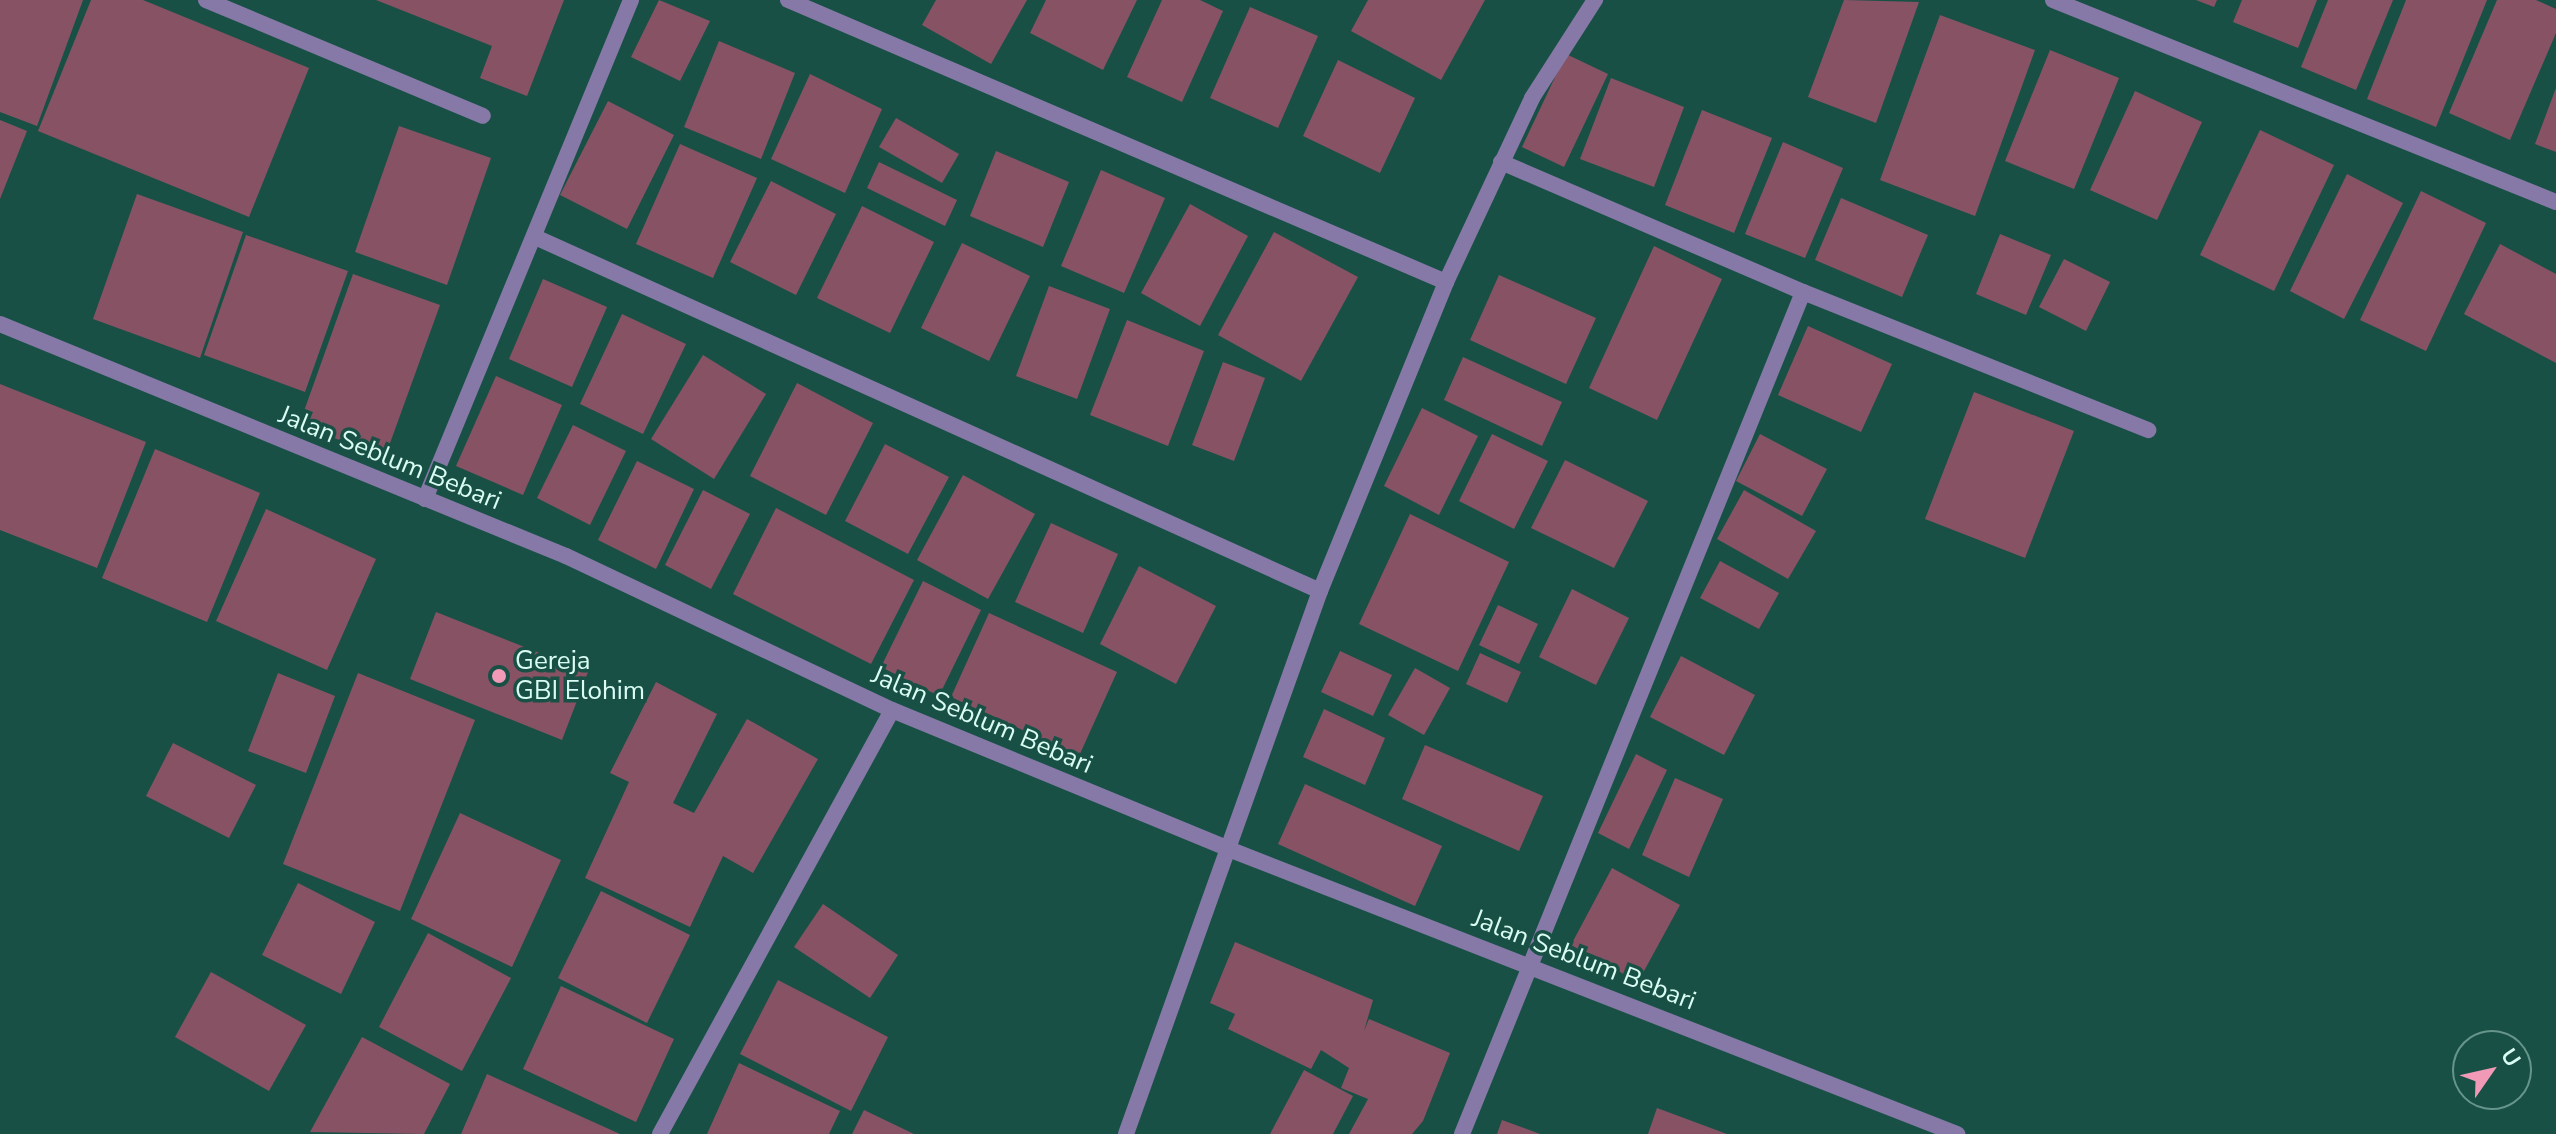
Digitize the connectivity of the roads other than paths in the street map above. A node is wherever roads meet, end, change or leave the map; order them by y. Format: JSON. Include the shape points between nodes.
{"nodes":[{"id":1,"x":206,"y":0,"type":"edge"},
{"id":2,"x":631,"y":0,"type":"edge"},
{"id":3,"x":788,"y":0,"type":"edge"},
{"id":4,"x":1595,"y":0,"type":"edge"},
{"id":5,"x":2053,"y":0,"type":"edge"},
{"id":6,"x":483,"y":116,"type":"dead end"},
{"id":7,"x":1501,"y":162,"type":"junction"},
{"id":8,"x":2556,"y":202,"type":"edge"},
{"id":9,"x":535,"y":237,"type":"junction"},
{"id":10,"x":1446,"y":282,"type":"junction"},
{"id":11,"x":1803,"y":292,"type":"junction"},
{"id":12,"x":0,"y":324,"type":"edge"},
{"id":13,"x":2148,"y":430,"type":"dead end"},
{"id":14,"x":425,"y":499,"type":"junction"},
{"id":15,"x":1320,"y":591,"type":"junction"},
{"id":16,"x":892,"y":710,"type":"junction"},
{"id":17,"x":1231,"y":850,"type":"junction"},
{"id":18,"x":1534,"y":966,"type":"junction"},
{"id":19,"x":660,"y":1134,"type":"edge"},
{"id":20,"x":1126,"y":1134,"type":"edge"},
{"id":21,"x":1462,"y":1134,"type":"edge"},
{"id":22,"x":1957,"y":1134,"type":"edge"}],
"edges":[{"from":1,"to":6,"type":"street"},
{"from":2,"to":9,"type":"street"},
{"from":3,"to":10,"type":"street"},
{"from":4,"to":7,"type":"street","via":[[1547,70]]},
{"from":5,"to":8,"type":"street"},
{"from":7,"to":10,"type":"street"},
{"from":7,"to":11,"type":"street"},
{"from":9,"to":14,"type":"street"},
{"from":9,"to":15,"type":"street"},
{"from":10,"to":15,"type":"street"},
{"from":11,"to":13,"type":"street"},
{"from":11,"to":18,"type":"street"},
{"from":12,"to":14,"type":"street","name":"Jalan Seblum Bebari"},
{"from":14,"to":16,"type":"street","name":"Jalan Seblum Bebari","via":[[566,556]]},
{"from":15,"to":17,"type":"street"},
{"from":16,"to":17,"type":"street","name":"Jalan Seblum Bebari"},
{"from":16,"to":19,"type":"street"},
{"from":17,"to":18,"type":"street","name":"Jalan Seblum Bebari"},
{"from":17,"to":20,"type":"street"},
{"from":18,"to":21,"type":"street"},
{"from":18,"to":22,"type":"street","name":"Jalan Seblum Bebari"}]}
